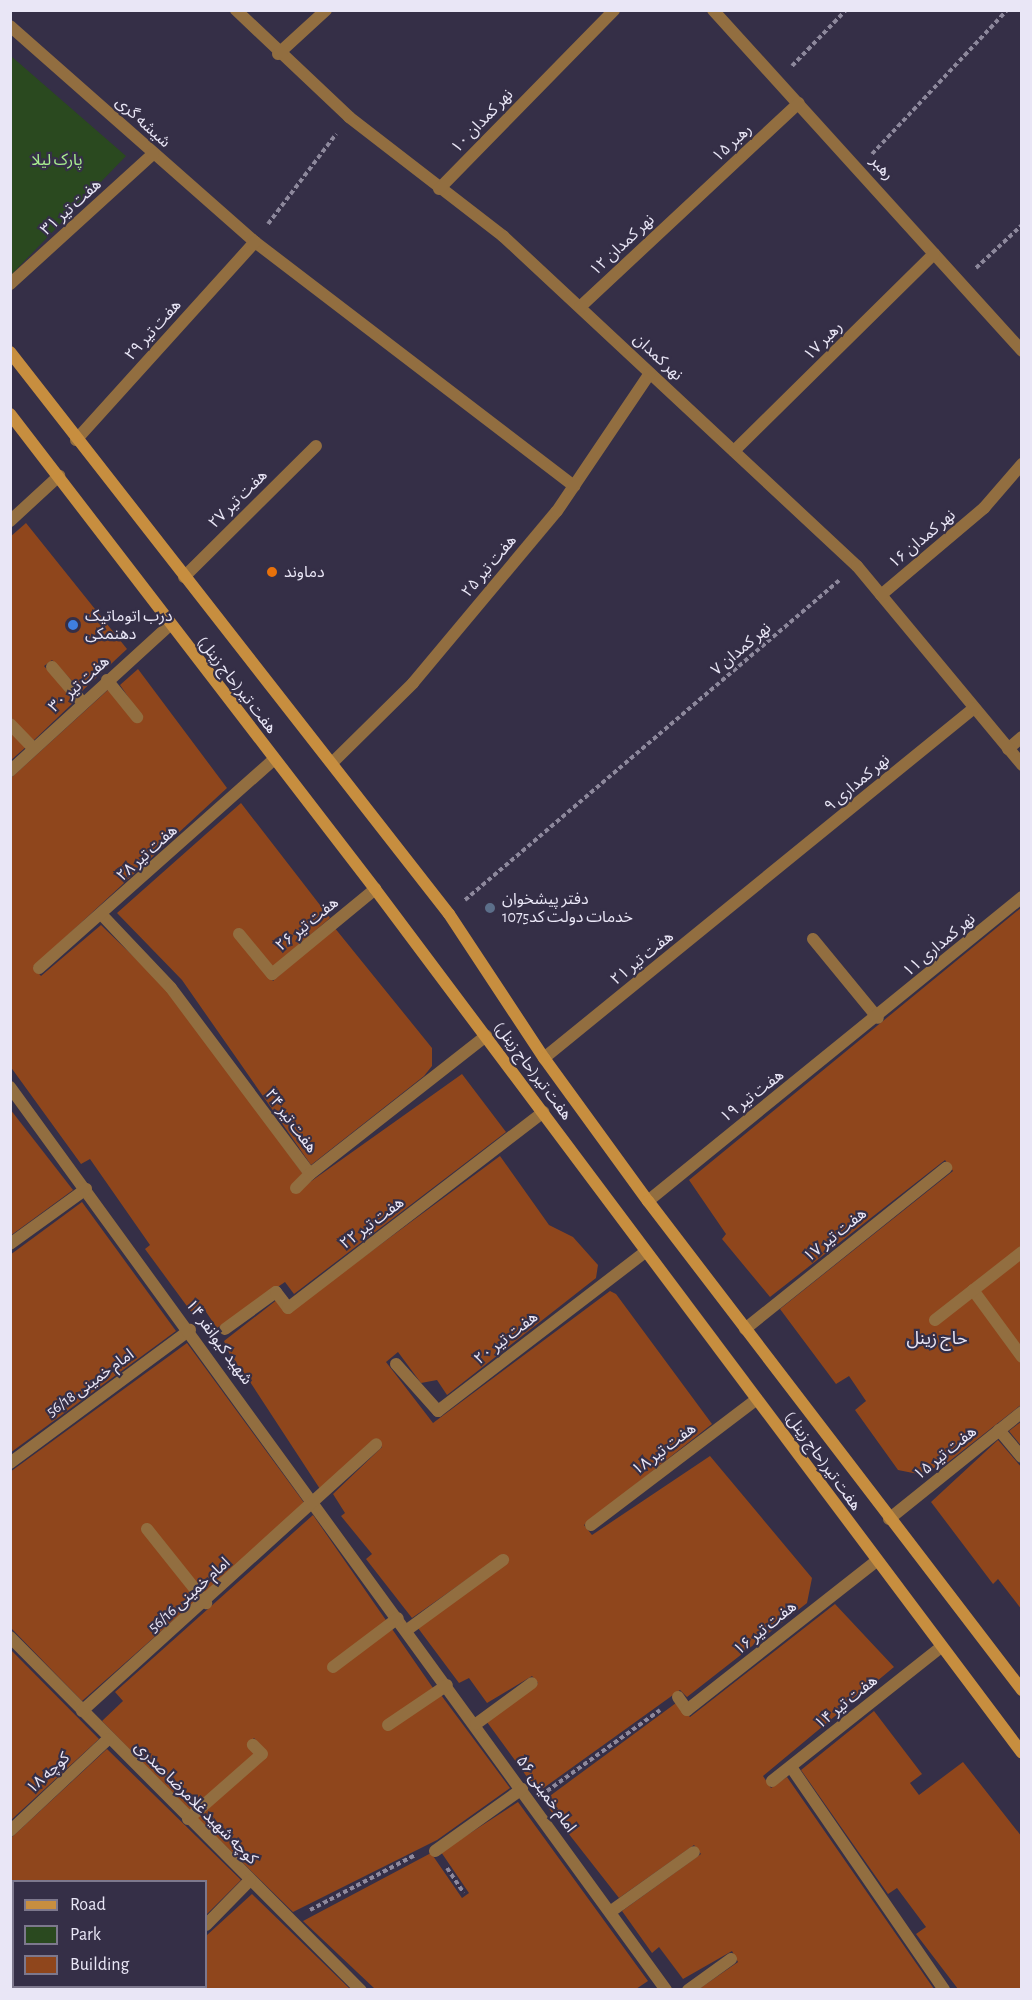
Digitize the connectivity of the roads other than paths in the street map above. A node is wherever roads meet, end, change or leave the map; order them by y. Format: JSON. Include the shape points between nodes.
{"nodes":[{"id":1,"x":236,"y":10,"type":"edge"},
{"id":2,"x":326,"y":10,"type":"edge"},
{"id":3,"x":614,"y":10,"type":"edge"},
{"id":4,"x":713,"y":10,"type":"edge"},
{"id":5,"x":10,"y":26,"type":"edge"},
{"id":6,"x":278,"y":54,"type":"junction"},
{"id":7,"x":799,"y":103,"type":"junction"},
{"id":8,"x":153,"y":154,"type":"junction"},
{"id":9,"x":439,"y":189,"type":"junction"},
{"id":10,"x":688,"y":207,"type":"joint"},
{"id":11,"x":255,"y":242,"type":"junction"},
{"id":12,"x":934,"y":254,"type":"junction"},
{"id":13,"x":10,"y":284,"type":"edge"},
{"id":14,"x":580,"y":307,"type":"junction"},
{"id":15,"x":1022,"y":351,"type":"edge"},
{"id":16,"x":10,"y":352,"type":"edge"},
{"id":17,"x":650,"y":373,"type":"junction"},
{"id":18,"x":10,"y":414,"type":"edge"},
{"id":19,"x":76,"y":440,"type":"junction"},
{"id":20,"x":316,"y":446,"type":"dead end"},
{"id":21,"x":734,"y":451,"type":"junction"},
{"id":22,"x":1022,"y":464,"type":"edge"},
{"id":23,"x":59,"y":476,"type":"junction"},
{"id":24,"x":574,"y":486,"type":"junction"},
{"id":25,"x":10,"y":520,"type":"edge"},
{"id":26,"x":184,"y":577,"type":"junction"},
{"id":27,"x":881,"y":595,"type":"junction"},
{"id":28,"x":170,"y":625,"type":"junction"},
{"id":29,"x":52,"y":667,"type":"dead end"},
{"id":30,"x":107,"y":680,"type":"junction"},
{"id":31,"x":82,"y":702,"type":"junction"},
{"id":32,"x":974,"y":708,"type":"junction"},
{"id":33,"x":137,"y":717,"type":"dead end"},
{"id":34,"x":10,"y":724,"type":"edge"},
{"id":35,"x":1022,"y":737,"type":"edge"},
{"id":36,"x":33,"y":748,"type":"junction"},
{"id":37,"x":1008,"y":749,"type":"junction"},
{"id":38,"x":274,"y":759,"type":"junction"},
{"id":39,"x":332,"y":763,"type":"junction"},
{"id":40,"x":1022,"y":765,"type":"edge"},
{"id":41,"x":11,"y":770,"type":"edge"},
{"id":42,"x":761,"y":884,"type":"joint"},
{"id":43,"x":375,"y":889,"type":"junction"},
{"id":44,"x":1022,"y":897,"type":"edge"},
{"id":45,"x":102,"y":915,"type":"junction"},
{"id":46,"x":239,"y":934,"type":"dead end"},
{"id":47,"x":813,"y":939,"type":"dead end"},
{"id":48,"x":39,"y":968,"type":"dead end"},
{"id":49,"x":878,"y":1018,"type":"junction"},
{"id":50,"x":486,"y":1036,"type":"junction"},
{"id":51,"x":544,"y":1058,"type":"junction"},
{"id":52,"x":10,"y":1087,"type":"edge"},
{"id":53,"x":543,"y":1112,"type":"junction"},
{"id":54,"x":946,"y":1168,"type":"dead end"},
{"id":55,"x":310,"y":1174,"type":"junction"},
{"id":56,"x":296,"y":1188,"type":"dead end"},
{"id":57,"x":86,"y":1189,"type":"junction"},
{"id":58,"x":648,"y":1201,"type":"junction"},
{"id":59,"x":10,"y":1244,"type":"edge"},
{"id":60,"x":645,"y":1252,"type":"junction"},
{"id":61,"x":1022,"y":1252,"type":"edge"},
{"id":62,"x":973,"y":1290,"type":"junction"},
{"id":63,"x":935,"y":1320,"type":"dead end"},
{"id":64,"x":225,"y":1329,"type":"dead end"},
{"id":65,"x":745,"y":1329,"type":"junction"},
{"id":66,"x":190,"y":1330,"type":"junction"},
{"id":67,"x":1022,"y":1357,"type":"edge"},
{"id":68,"x":396,"y":1364,"type":"dead end"},
{"id":69,"x":757,"y":1399,"type":"junction"},
{"id":70,"x":1022,"y":1412,"type":"edge"},
{"id":71,"x":999,"y":1430,"type":"junction"},
{"id":72,"x":376,"y":1444,"type":"dead end"},
{"id":73,"x":1022,"y":1457,"type":"edge"},
{"id":74,"x":10,"y":1462,"type":"edge"},
{"id":75,"x":314,"y":1500,"type":"junction"},
{"id":76,"x":889,"y":1519,"type":"junction"},
{"id":77,"x":591,"y":1525,"type":"dead end"},
{"id":78,"x":147,"y":1529,"type":"dead end"},
{"id":79,"x":502,"y":1560,"type":"dead end"},
{"id":80,"x":875,"y":1562,"type":"junction"},
{"id":81,"x":206,"y":1603,"type":"junction"},
{"id":82,"x":399,"y":1618,"type":"junction"},
{"id":83,"x":407,"y":1630,"type":"junction"},
{"id":84,"x":10,"y":1637,"type":"edge"},
{"id":85,"x":941,"y":1647,"type":"junction"},
{"id":86,"x":333,"y":1667,"type":"dead end"},
{"id":87,"x":532,"y":1683,"type":"dead end"},
{"id":88,"x":447,"y":1685,"type":"junction"},
{"id":89,"x":1022,"y":1689,"type":"edge"},
{"id":90,"x":678,"y":1697,"type":"road end"},
{"id":91,"x":82,"y":1711,"type":"junction"},
{"id":92,"x":476,"y":1724,"type":"junction"},
{"id":93,"x":388,"y":1725,"type":"dead end"},
{"id":94,"x":108,"y":1739,"type":"junction"},
{"id":95,"x":253,"y":1745,"type":"dead end"},
{"id":96,"x":1022,"y":1753,"type":"edge"},
{"id":97,"x":791,"y":1767,"type":"junction"},
{"id":98,"x":772,"y":1781,"type":"dead end"},
{"id":99,"x":522,"y":1789,"type":"junction"},
{"id":100,"x":188,"y":1819,"type":"junction"},
{"id":101,"x":11,"y":1830,"type":"edge"},
{"id":102,"x":435,"y":1851,"type":"road end"},
{"id":103,"x":694,"y":1852,"type":"dead end"},
{"id":104,"x":250,"y":1880,"type":"junction"},
{"id":105,"x":610,"y":1911,"type":"junction"},
{"id":106,"x":207,"y":1924,"type":"edge"},
{"id":107,"x":731,"y":1959,"type":"dead end"},
{"id":108,"x":663,"y":1985,"type":"edge"},
{"id":109,"x":361,"y":1989,"type":"edge"},
{"id":110,"x":649,"y":1989,"type":"edge"},
{"id":111,"x":688,"y":1989,"type":"edge"},
{"id":112,"x":944,"y":1989,"type":"edge"}],
"edges":[{"from":1,"to":6,"type":"street","name":"نهر کمدان"},
{"from":2,"to":6,"type":"street"},
{"from":3,"to":9,"type":"street","name":"نهر کمدان ۱۰"},
{"from":4,"to":7,"type":"street","name":"رهبر"},
{"from":5,"to":8,"type":"street","name":"شیشه گری"},
{"from":6,"to":9,"type":"street","name":"نهر کمدان"},
{"from":7,"to":10,"type":"street","name":"رهبر ۱۵"},
{"from":7,"to":12,"type":"street","name":"رهبر"},
{"from":8,"to":11,"type":"street","name":"شیشه گری"},
{"from":8,"to":13,"type":"street","name":"هفت تیر ۳۱"},
{"from":9,"to":14,"type":"street","name":"نهر کمدان","via":[[503,236]]},
{"from":10,"to":14,"type":"street","name":"نهر کمدان ۱۲"},
{"from":11,"to":19,"type":"street","name":"هفت تیر ۲۹"},
{"from":11,"to":24,"type":"street","name":"شیشه گری"},
{"from":12,"to":15,"type":"street","name":"رهبر"},
{"from":12,"to":21,"type":"street","name":"رهبر ۱۷"},
{"from":14,"to":17,"type":"street","name":"نهر کمدان"},
{"from":16,"to":19,"type":"main road","name":"هفت تیر(حاج زینل)"},
{"from":17,"to":21,"type":"street","name":"نهر کمدان"},
{"from":17,"to":24,"type":"street","name":"هفت تیر ۲۵"},
{"from":18,"to":23,"type":"main road","name":"هفت تیر(حاج زینل)"},
{"from":19,"to":26,"type":"main road","name":"هفت تیر(حاج زینل)"},
{"from":20,"to":26,"type":"street","name":"هفت تیر ۲۷"},
{"from":21,"to":27,"type":"street","name":"نهر کمدان","via":[[857,566]]},
{"from":22,"to":27,"type":"street","name":"نهر کمدان ۱۶","via":[[984,508]]},
{"from":23,"to":25,"type":"street"},
{"from":23,"to":28,"type":"main road","name":"هفت تیر(حاج زینل)"},
{"from":24,"to":39,"type":"street","name":"هفت تیر ۲۵","via":[[413,683]]},
{"from":26,"to":39,"type":"main road","name":"هفت تیر(حاج زینل)"},
{"from":27,"to":32,"type":"street","name":"نهر کمدان"},
{"from":28,"to":30,"type":"street","name":"هفت تیر ۳۰"},
{"from":28,"to":38,"type":"main road","name":"هفت تیر(حاج زینل)"},
{"from":29,"to":31,"type":"street"},
{"from":30,"to":31,"type":"street","name":"هفت تیر ۳۰"},
{"from":30,"to":33,"type":"street"},
{"from":31,"to":36,"type":"street","name":"هفت تیر ۳۰"},
{"from":32,"to":37,"type":"street","name":"نهر کمدان"},
{"from":32,"to":42,"type":"street","name":"نهر کمداری ۹"},
{"from":34,"to":36,"type":"street"},
{"from":35,"to":37,"type":"street"},
{"from":36,"to":41,"type":"street","name":"هفت تیر ۳۰"},
{"from":37,"to":40,"type":"street","name":"نهر کمدان"},
{"from":38,"to":43,"type":"main road","name":"هفت تیر(حاج زینل)"},
{"from":38,"to":45,"type":"street","name":"هفت تیر ۲۸"},
{"from":39,"to":51,"type":"main road","name":"هفت تیر(حاج زینل)","via":[[449,914]]},
{"from":42,"to":51,"type":"street","name":"هفت تیر ۲۱"},
{"from":43,"to":46,"type":"street","name":"هفت تیر ۲۶","via":[[272,974]]},
{"from":43,"to":50,"type":"main road","name":"هفت تیر(حاج زینل)"},
{"from":44,"to":49,"type":"street","name":"نهر کمداری ۱۱"},
{"from":45,"to":48,"type":"street","name":"هفت تیر ۲۸"},
{"from":45,"to":55,"type":"street","name":"هفت تیر ۲۴","via":[[171,988]]},
{"from":47,"to":49,"type":"street"},
{"from":49,"to":58,"type":"street","name":"هفت تیر ۱۹"},
{"from":50,"to":53,"type":"main road","name":"هفت تیر(حاج زینل)"},
{"from":50,"to":55,"type":"street","name":"هفت تیر ۲۴"},
{"from":51,"to":58,"type":"main road","name":"هفت تیر(حاج زینل)"},
{"from":52,"to":57,"type":"street","name":"شهید کیوانفر ۱۴"},
{"from":53,"to":60,"type":"main road","name":"هفت تیر(حاج زینل)"},
{"from":53,"to":64,"type":"street","name":"هفت تیر ۲۲","via":[[288,1308],[276,1292]]},
{"from":54,"to":65,"type":"street","name":"هفت تیر ۱۷"},
{"from":55,"to":56,"type":"street"},
{"from":57,"to":59,"type":"street"},
{"from":57,"to":66,"type":"street","name":"شهید کیوانفر ۱۴"},
{"from":58,"to":65,"type":"main road","name":"هفت تیر(حاج زینل)"},
{"from":60,"to":68,"type":"street","name":"هفت تیر ۲۰","via":[[438,1412]]},
{"from":60,"to":69,"type":"main road","name":"هفت تیر(حاج زینل)"},
{"from":61,"to":62,"type":"street"},
{"from":62,"to":63,"type":"street"},
{"from":62,"to":67,"type":"street"},
{"from":65,"to":76,"type":"main road","name":"هفت تیر(حاج زینل)"},
{"from":66,"to":74,"type":"street","name":"امام خمینی 56/18"},
{"from":66,"to":75,"type":"street","name":"شهید کیوانفر ۱۴"},
{"from":69,"to":77,"type":"street","name":"هفت تیر ۱۸"},
{"from":69,"to":80,"type":"main road","name":"هفت تیر(حاج زینل)"},
{"from":70,"to":71,"type":"street","name":"هفت تیر ۱۵"},
{"from":71,"to":73,"type":"street"},
{"from":71,"to":76,"type":"street","name":"هفت تیر ۱۵"},
{"from":72,"to":75,"type":"street","name":"امام خمینی 56/16"},
{"from":75,"to":81,"type":"street","name":"امام خمینی 56/16"},
{"from":75,"to":82,"type":"street","name":"شهید کیوانفر ۱۴"},
{"from":76,"to":89,"type":"main road","name":"هفت تیر(حاج زینل)"},
{"from":78,"to":81,"type":"street"},
{"from":79,"to":83,"type":"street"},
{"from":80,"to":85,"type":"main road","name":"هفت تیر(حاج زینل)"},
{"from":80,"to":90,"type":"street","name":"هفت تیر ۱۶","via":[[687,1710]]},
{"from":81,"to":91,"type":"street","name":"امام خمینی 56/16"},
{"from":82,"to":83,"type":"street","name":"امام خمینی ۵۶"},
{"from":82,"to":86,"type":"street"},
{"from":83,"to":88,"type":"street","name":"امام خمینی ۵۶"},
{"from":84,"to":91,"type":"street","name":"کوچه شهید غلامرضا صدری"},
{"from":85,"to":96,"type":"main road","name":"هفت تیر(حاج زینل)"},
{"from":85,"to":97,"type":"street","name":"هفت تیر ۱۴"},
{"from":87,"to":92,"type":"street"},
{"from":88,"to":92,"type":"street","name":"امام خمینی ۵۶"},
{"from":88,"to":93,"type":"street"},
{"from":91,"to":94,"type":"street","name":"کوچه شهید غلامرضا صدری"},
{"from":92,"to":99,"type":"street","name":"امام خمینی ۵۶"},
{"from":94,"to":100,"type":"street","name":"کوچه شهید غلامرضا صدری"},
{"from":94,"to":101,"type":"street","name":"کوچه ۱۸"},
{"from":95,"to":100,"type":"street","via":[[262,1754]]},
{"from":97,"to":98,"type":"street","name":"هفت تیر ۱۴"},
{"from":97,"to":112,"type":"street"},
{"from":99,"to":102,"type":"street"},
{"from":99,"to":105,"type":"street","name":"امام خمینی ۵۶"},
{"from":100,"to":104,"type":"street","name":"کوچه شهید غلامرضا صدری"},
{"from":103,"to":105,"type":"street"},
{"from":104,"to":106,"type":"street"},
{"from":104,"to":109,"type":"street","name":"کوچه شهید غلامرضا صدری"},
{"from":105,"to":108,"type":"street","name":"امام خمینی ۵۶"},
{"from":107,"to":111,"type":"street"},
{"from":108,"to":110,"type":"street"}]}
